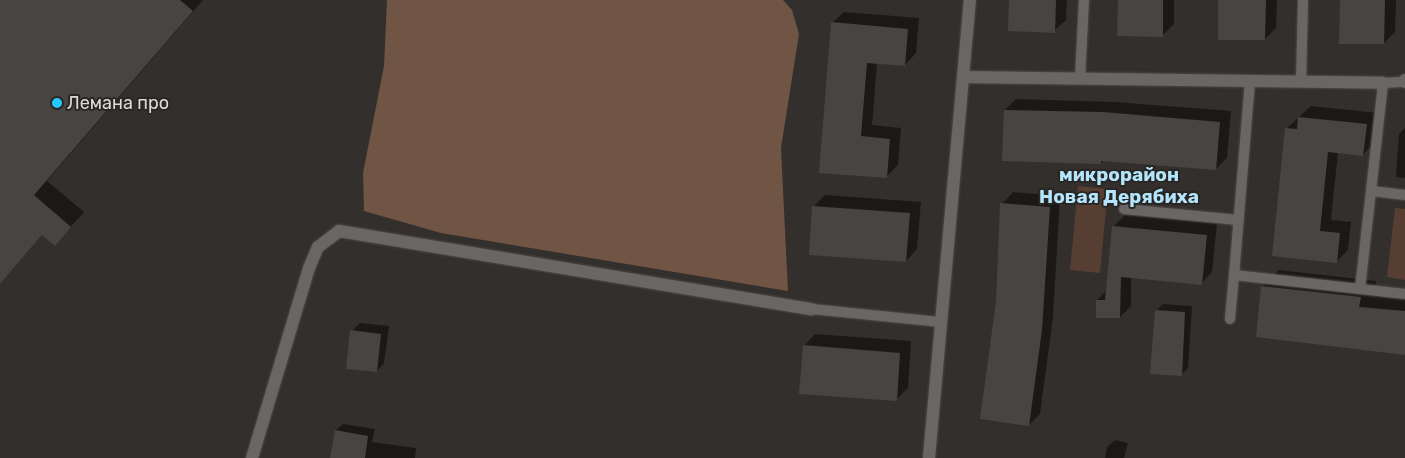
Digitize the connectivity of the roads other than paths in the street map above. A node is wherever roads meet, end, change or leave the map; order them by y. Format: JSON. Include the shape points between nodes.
{"nodes":[{"id":1,"x":970,"y":0,"type":"edge"},
{"id":2,"x":1084,"y":0,"type":"edge"},
{"id":3,"x":1303,"y":0,"type":"edge"},
{"id":4,"x":963,"y":77,"type":"junction"},
{"id":5,"x":1080,"y":78,"type":"junction"},
{"id":6,"x":1250,"y":81,"type":"junction"},
{"id":7,"x":1405,"y":81,"type":"edge"},
{"id":8,"x":1301,"y":82,"type":"junction"},
{"id":9,"x":1383,"y":83,"type":"junction"},
{"id":10,"x":1372,"y":191,"type":"junction"},
{"id":11,"x":1405,"y":195,"type":"edge"},
{"id":12,"x":1124,"y":209,"type":"dead end"},
{"id":13,"x":1238,"y":220,"type":"junction"},
{"id":14,"x":1234,"y":275,"type":"junction"},
{"id":15,"x":1360,"y":289,"type":"junction"},
{"id":16,"x":1405,"y":294,"type":"edge"},
{"id":17,"x":812,"y":309,"type":"joint"},
{"id":18,"x":1230,"y":319,"type":"dead end"},
{"id":19,"x":941,"y":322,"type":"junction"},
{"id":20,"x":252,"y":458,"type":"edge"},
{"id":21,"x":929,"y":458,"type":"edge"}],
"edges":[{"from":1,"to":4,"type":"street"},
{"from":2,"to":5,"type":"lane"},
{"from":3,"to":8,"type":"lane"},
{"from":4,"to":5,"type":"street"},
{"from":4,"to":19,"type":"street"},
{"from":5,"to":6,"type":"street"},
{"from":6,"to":8,"type":"street"},
{"from":6,"to":13,"type":"lane"},
{"from":7,"to":9,"type":"lane"},
{"from":8,"to":9,"type":"street"},
{"from":9,"to":10,"type":"lane"},
{"from":10,"to":11,"type":"lane"},
{"from":10,"to":15,"type":"lane"},
{"from":12,"to":13,"type":"lane"},
{"from":13,"to":14,"type":"lane"},
{"from":14,"to":15,"type":"lane"},
{"from":14,"to":18,"type":"lane"},
{"from":15,"to":16,"type":"lane"},
{"from":17,"to":19,"type":"lane"},
{"from":17,"to":20,"type":"street","via":[[339,231],[318,248],[309,268]]},
{"from":19,"to":21,"type":"street"}]}
